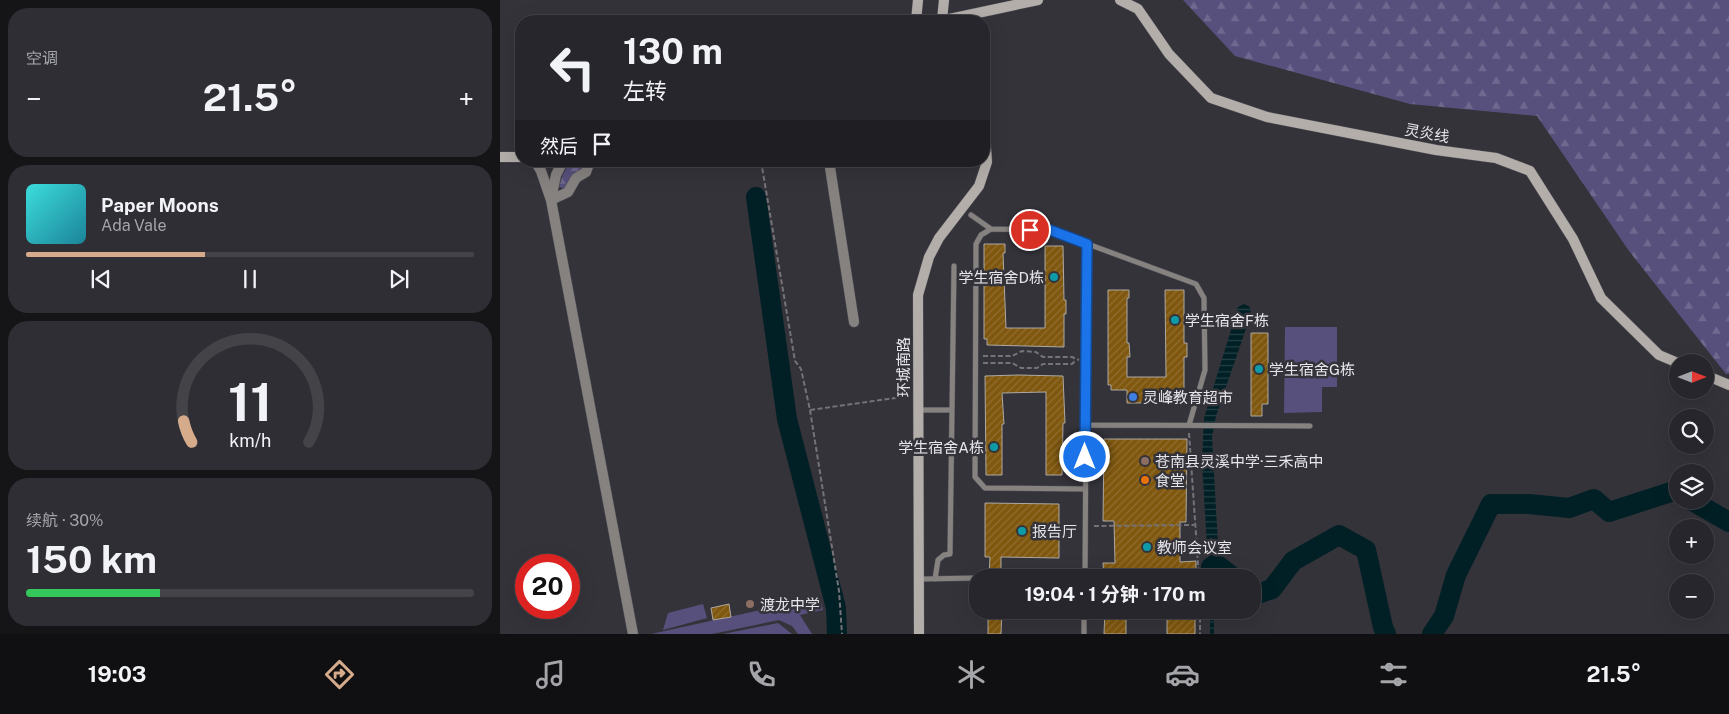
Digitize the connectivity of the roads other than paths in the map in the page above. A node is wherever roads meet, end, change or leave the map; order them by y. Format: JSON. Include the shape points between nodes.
{"nodes":[{"id":1,"x":918,"y":0,"type":"edge"},
{"id":2,"x":944,"y":0,"type":"edge"},
{"id":3,"x":1038,"y":0,"type":"edge"},
{"id":4,"x":1120,"y":0,"type":"edge"},
{"id":5,"x":917,"y":15,"type":"edge"},
{"id":6,"x":942,"y":15,"type":"edge"},
{"id":7,"x":986,"y":15,"type":"edge"},
{"id":8,"x":500,"y":157,"type":"edge"},
{"id":9,"x":515,"y":157,"type":"edge"},
{"id":10,"x":539,"y":167,"type":"edge"},
{"id":11,"x":560,"y":167,"type":"edge"},
{"id":12,"x":588,"y":167,"type":"edge"},
{"id":13,"x":830,"y":167,"type":"edge"},
{"id":14,"x":986,"y":167,"type":"edge"},
{"id":15,"x":551,"y":200,"type":"junction"},
{"id":16,"x":970,"y":215,"type":"dead end"},
{"id":17,"x":991,"y":229,"type":"junction"},
{"id":18,"x":1087,"y":244,"type":"junction"},
{"id":19,"x":954,"y":266,"type":"dead end"},
{"id":20,"x":854,"y":322,"type":"dead end"},
{"id":21,"x":1669,"y":359,"type":"edge"},
{"id":22,"x":1714,"y":379,"type":"edge"},
{"id":23,"x":1729,"y":385,"type":"edge"},
{"id":24,"x":918,"y":410,"type":"junction"},
{"id":25,"x":951,"y":410,"type":"junction"},
{"id":26,"x":1086,"y":425,"type":"junction"},
{"id":27,"x":1189,"y":426,"type":"junction"},
{"id":28,"x":1310,"y":426,"type":"dead end"},
{"id":29,"x":1085,"y":489,"type":"junction"},
{"id":30,"x":1085,"y":569,"type":"edge"},
{"id":31,"x":969,"y":578,"type":"edge"},
{"id":32,"x":919,"y":579,"type":"junction"},
{"id":33,"x":935,"y":579,"type":"junction"},
{"id":34,"x":1084,"y":619,"type":"edge"},
{"id":35,"x":633,"y":634,"type":"edge"},
{"id":36,"x":919,"y":634,"type":"edge"},
{"id":37,"x":1084,"y":634,"type":"edge"}],
"edges":[{"from":1,"to":5,"type":"street"},
{"from":2,"to":6,"type":"street"},
{"from":3,"to":7,"type":"street"},
{"from":4,"to":21,"type":"street","name":"灵炎线","via":[[1138,9],[1169,54],[1211,98],[1267,117],[1436,150],[1496,158],[1530,171],[1573,239],[1601,298],[1659,355]]},
{"from":8,"to":9,"type":"street"},
{"from":10,"to":15,"type":"street"},
{"from":11,"to":15,"type":"street"},
{"from":12,"to":15,"type":"street","via":[[568,192]]},
{"from":13,"to":20,"type":"street"},
{"from":14,"to":24,"type":"street","name":"环城南路","via":[[980,186],[939,238],[929,257],[918,295]]},
{"from":15,"to":35,"type":"street"},
{"from":16,"to":17,"type":"lane"},
{"from":17,"to":18,"type":"lane","via":[[1050,230]]},
{"from":17,"to":29,"type":"lane","via":[[981,235],[976,244],[974,472],[985,488]]},
{"from":18,"to":26,"type":"lane"},
{"from":18,"to":27,"type":"lane","via":[[1200,287],[1204,298],[1205,370]]},
{"from":19,"to":25,"type":"lane"},
{"from":22,"to":23,"type":"street"},
{"from":24,"to":25,"type":"lane"},
{"from":24,"to":32,"type":"street","name":"环城南路"},
{"from":25,"to":33,"type":"lane","via":[[950,554],[938,560]]},
{"from":26,"to":27,"type":"lane"},
{"from":26,"to":29,"type":"lane"},
{"from":27,"to":28,"type":"lane"},
{"from":29,"to":30,"type":"lane"},
{"from":31,"to":33,"type":"lane"},
{"from":32,"to":33,"type":"lane"},
{"from":32,"to":36,"type":"street","name":"环城南路"},
{"from":34,"to":37,"type":"lane"}]}
